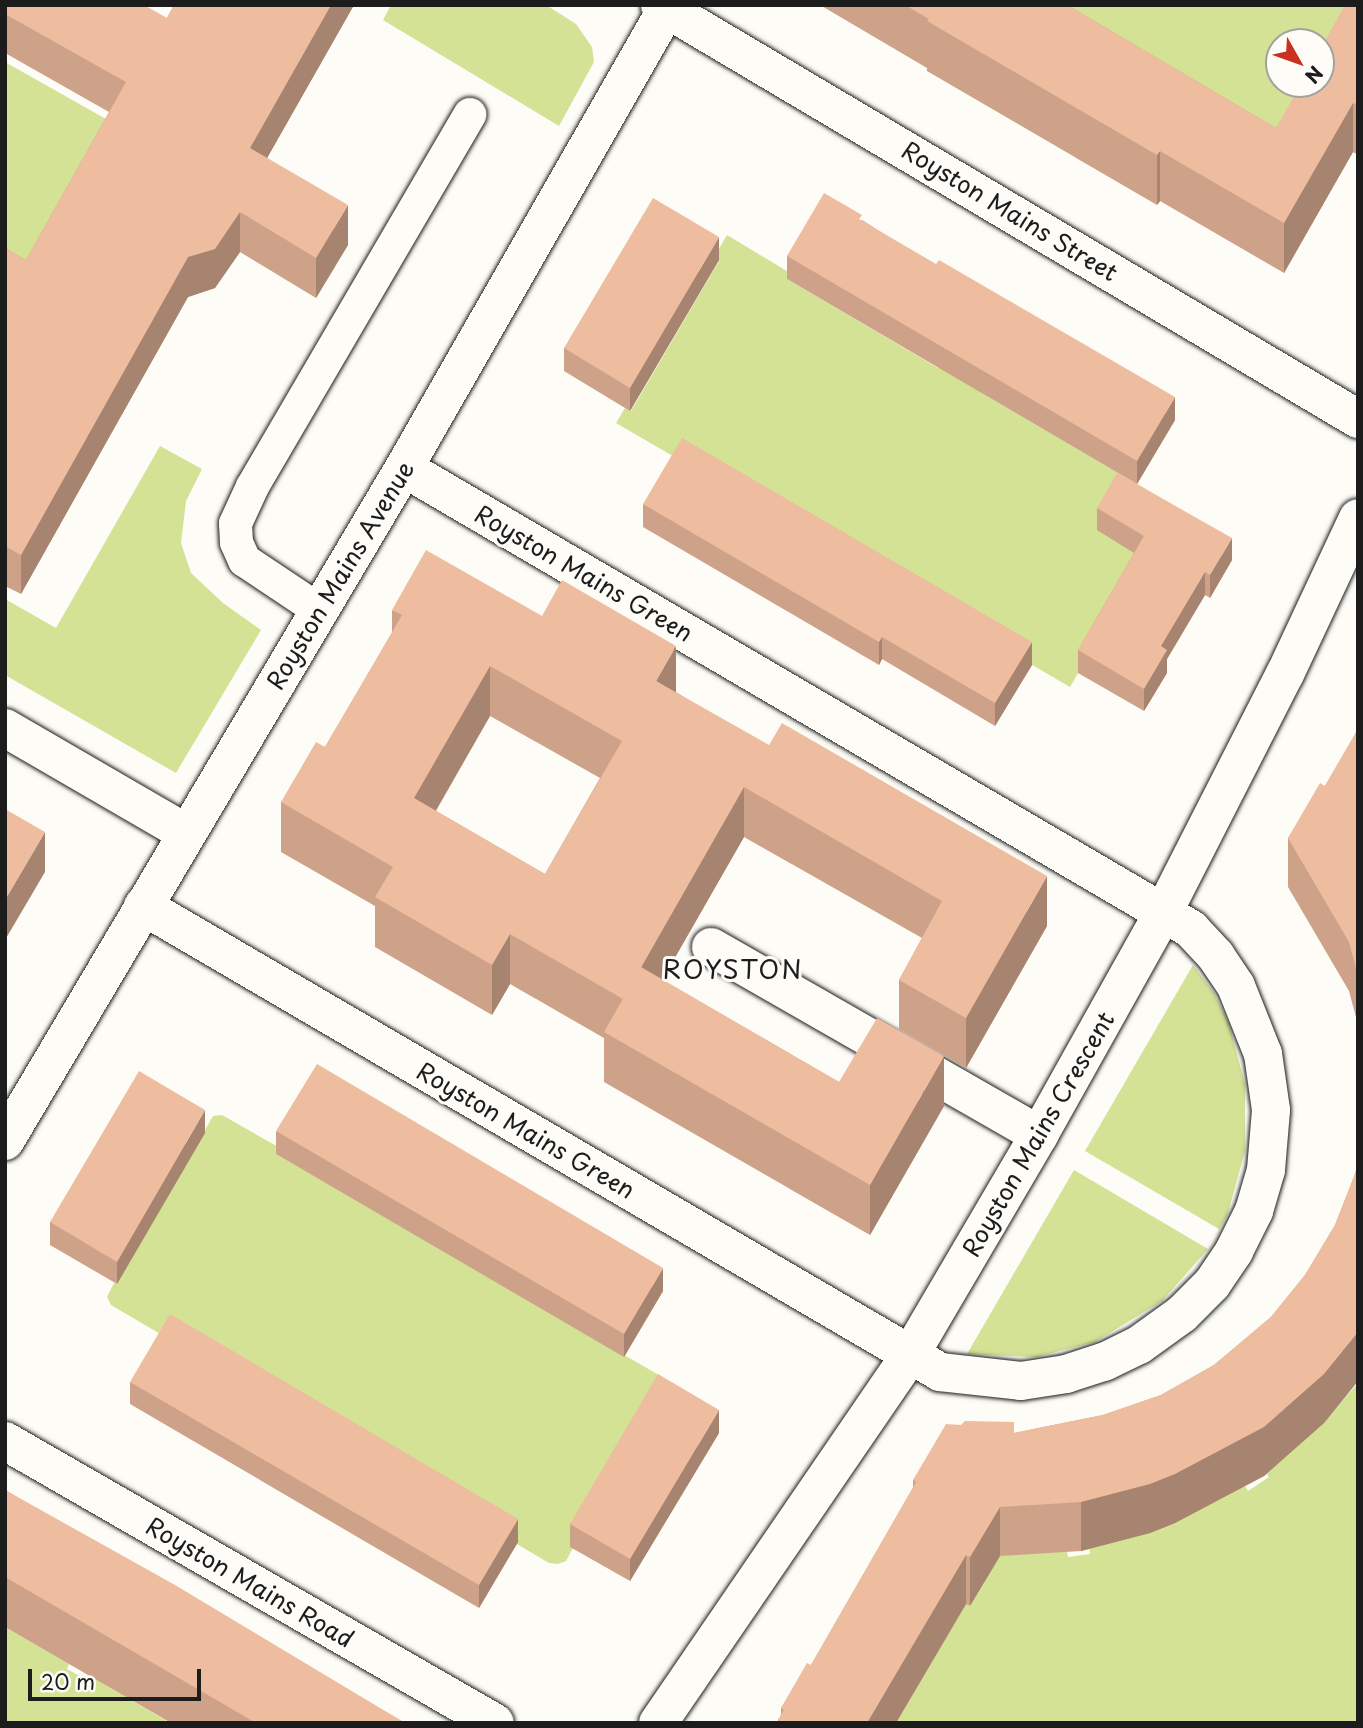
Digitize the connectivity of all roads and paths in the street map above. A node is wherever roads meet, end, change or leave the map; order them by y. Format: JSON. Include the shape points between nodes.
{"nodes":[{"id":1,"x":665,"y":7,"type":"edge"},
{"id":2,"x":468,"y":114,"type":"dead end"},
{"id":3,"x":1358,"y":419,"type":"edge"},
{"id":4,"x":404,"y":468,"type":"junction"},
{"id":5,"x":1358,"y":518,"type":"edge"},
{"id":6,"x":319,"y":610,"type":"junction"},
{"id":7,"x":5,"y":728,"type":"edge"},
{"id":8,"x":186,"y":833,"type":"junction"},
{"id":9,"x":143,"y":906,"type":"junction"},
{"id":10,"x":1164,"y":911,"type":"junction"},
{"id":11,"x":711,"y":947,"type":"dead end"},
{"id":12,"x":1039,"y":1135,"type":"junction"},
{"id":13,"x":5,"y":1142,"type":"edge"},
{"id":14,"x":910,"y":1355,"type":"junction"},
{"id":15,"x":5,"y":1441,"type":"edge"},
{"id":16,"x":495,"y":1723,"type":"edge"},
{"id":17,"x":658,"y":1723,"type":"edge"}],
"edges":[{"from":1,"to":3,"type":"street","name":"Royston Mains Street"},
{"from":1,"to":4,"type":"street","name":"Royston Mains Avenue"},
{"from":2,"to":6,"type":"lane","via":[[252,486],[235,523],[236,542],[244,560]]},
{"from":4,"to":6,"type":"street","name":"Royston Mains Avenue"},
{"from":4,"to":10,"type":"street","name":"Royston Mains Green"},
{"from":5,"to":10,"type":"street","name":"Royston Mains Crescent","via":[[1285,674]]},
{"from":6,"to":8,"type":"street","name":"Royston Mains Avenue"},
{"from":7,"to":8,"type":"street"},
{"from":8,"to":9,"type":"street","name":"Royston Mains Avenue"},
{"from":9,"to":13,"type":"street","name":"Royston Mains Avenue"},
{"from":9,"to":14,"type":"street","name":"Royston Mains Green"},
{"from":10,"to":12,"type":"street","name":"Royston Mains Crescent"},
{"from":10,"to":14,"type":"street","via":[[1191,929],[1216,956],[1236,986],[1263,1054],[1271,1110],[1266,1170],[1254,1211],[1234,1251],[1212,1284],[1182,1314],[1139,1345],[1104,1362],[1021,1381],[940,1372]]},
{"from":11,"to":12,"type":"street"},
{"from":12,"to":14,"type":"street","name":"Royston Mains Crescent"},
{"from":14,"to":17,"type":"street","name":"Royston Mains Crescent"},
{"from":15,"to":16,"type":"street","name":"Royston Mains Road"}]}
